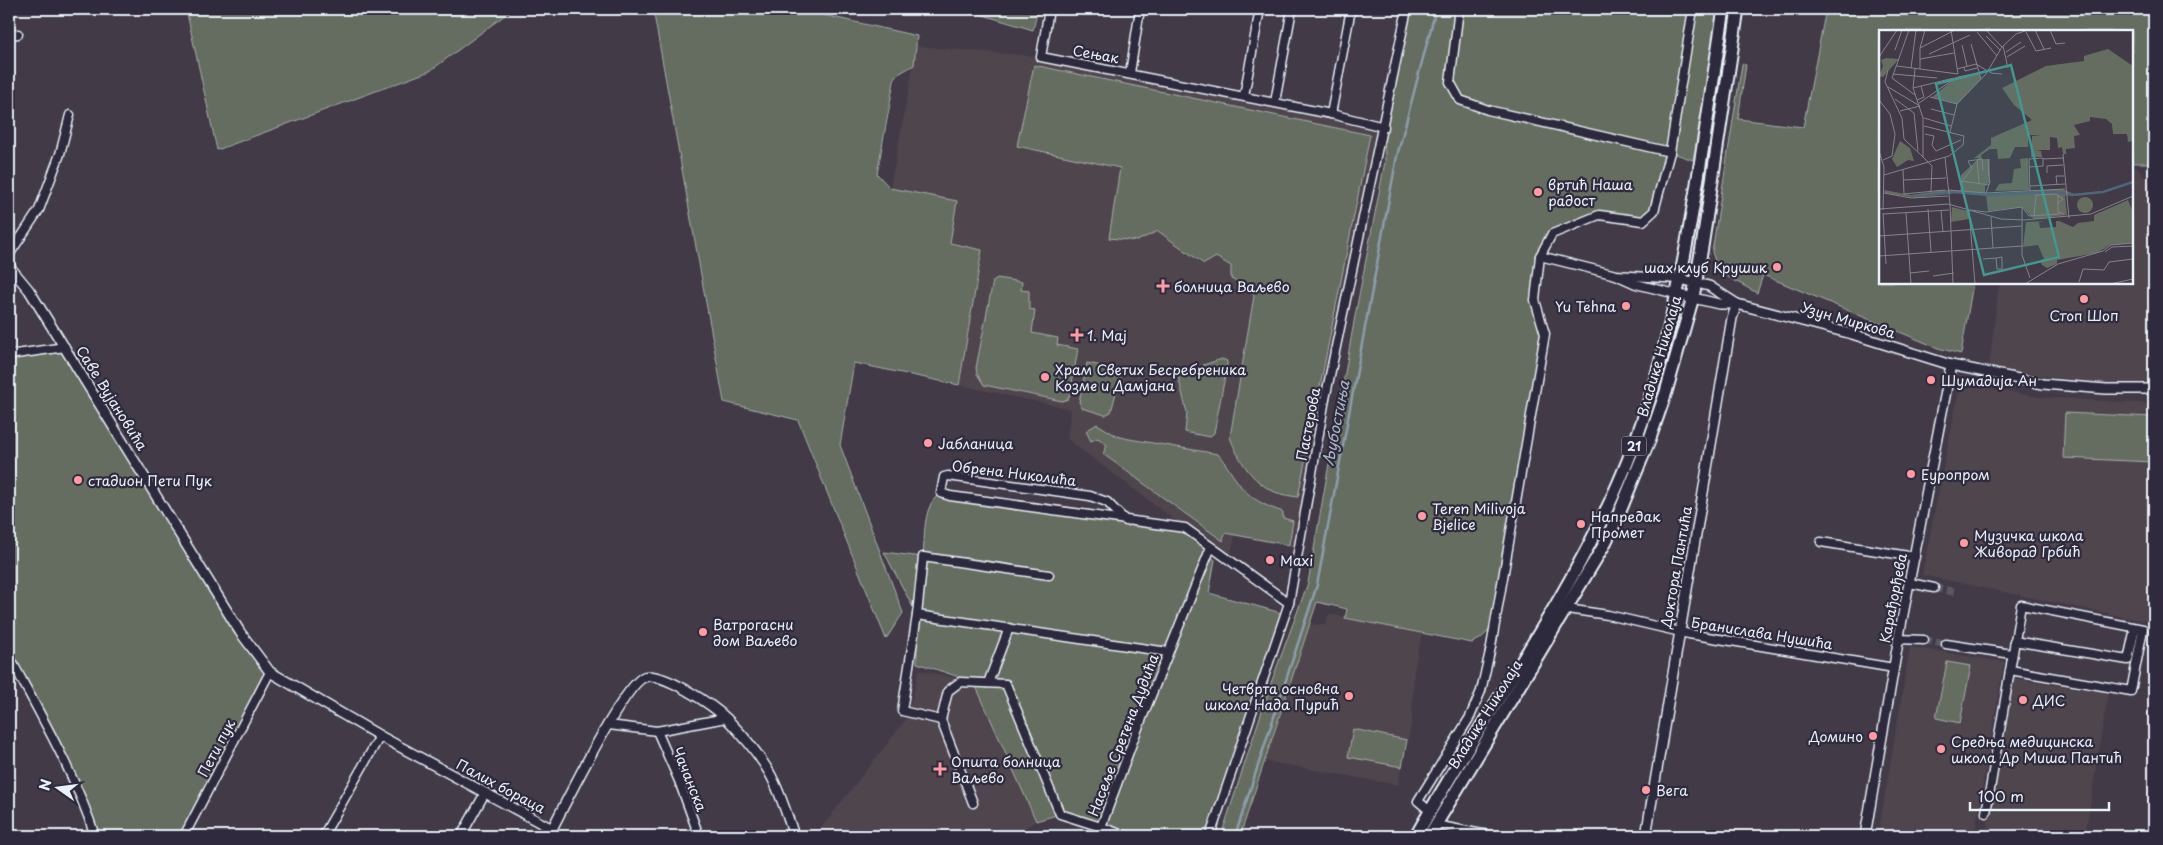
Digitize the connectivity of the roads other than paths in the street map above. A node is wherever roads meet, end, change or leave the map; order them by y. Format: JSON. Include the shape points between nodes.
{"nodes":[{"id":1,"x":1049,"y":9,"type":"edge"},
{"id":2,"x":1140,"y":9,"type":"edge"},
{"id":3,"x":1260,"y":9,"type":"edge"},
{"id":4,"x":1292,"y":9,"type":"edge"},
{"id":5,"x":1351,"y":9,"type":"edge"},
{"id":6,"x":1407,"y":9,"type":"edge"},
{"id":7,"x":1460,"y":9,"type":"edge"},
{"id":8,"x":1693,"y":9,"type":"edge"},
{"id":9,"x":1724,"y":9,"type":"edge"},
{"id":10,"x":1738,"y":9,"type":"edge"},
{"id":11,"x":18,"y":34,"type":"dead end"},
{"id":12,"x":9,"y":35,"type":"edge"},
{"id":13,"x":1130,"y":73,"type":"junction"},
{"id":14,"x":1244,"y":96,"type":"junction"},
{"id":15,"x":1275,"y":102,"type":"junction"},
{"id":16,"x":1332,"y":114,"type":"junction"},
{"id":17,"x":70,"y":115,"type":"dead end"},
{"id":18,"x":1384,"y":127,"type":"junction"},
{"id":19,"x":1670,"y":152,"type":"junction"},
{"id":20,"x":9,"y":255,"type":"edge"},
{"id":21,"x":1540,"y":256,"type":"junction"},
{"id":22,"x":9,"y":266,"type":"edge"},
{"id":23,"x":1616,"y":275,"type":"junction"},
{"id":24,"x":1680,"y":279,"type":"junction"},
{"id":25,"x":1696,"y":282,"type":"junction"},
{"id":26,"x":1676,"y":294,"type":"junction"},
{"id":27,"x":1693,"y":297,"type":"junction"},
{"id":28,"x":1737,"y":304,"type":"junction"},
{"id":29,"x":65,"y":347,"type":"junction"},
{"id":30,"x":9,"y":355,"type":"edge"},
{"id":31,"x":1951,"y":365,"type":"junction"},
{"id":32,"x":2154,"y":389,"type":"edge"},
{"id":33,"x":1126,"y":521,"type":"junction"},
{"id":34,"x":1821,"y":542,"type":"dead end"},
{"id":35,"x":1211,"y":547,"type":"junction"},
{"id":36,"x":1915,"y":557,"type":"junction"},
{"id":37,"x":1049,"y":575,"type":"dead end"},
{"id":38,"x":1910,"y":583,"type":"junction"},
{"id":39,"x":1934,"y":588,"type":"tunnel mouth"},
{"id":40,"x":1289,"y":603,"type":"junction"},
{"id":41,"x":1567,"y":609,"type":"junction"},
{"id":42,"x":918,"y":615,"type":"junction"},
{"id":43,"x":1009,"y":628,"type":"junction"},
{"id":44,"x":2139,"y":628,"type":"junction"},
{"id":45,"x":1679,"y":632,"type":"junction"},
{"id":46,"x":1898,"y":640,"type":"junction"},
{"id":47,"x":1924,"y":640,"type":"tunnel mouth"},
{"id":48,"x":2014,"y":641,"type":"junction"},
{"id":49,"x":1946,"y":644,"type":"tunnel mouth"},
{"id":50,"x":1168,"y":652,"type":"junction"},
{"id":51,"x":2012,"y":654,"type":"junction"},
{"id":52,"x":9,"y":658,"type":"edge"},
{"id":53,"x":1894,"y":668,"type":"junction"},
{"id":54,"x":2010,"y":670,"type":"junction"},
{"id":55,"x":270,"y":672,"type":"junction"},
{"id":56,"x":988,"y":683,"type":"junction"},
{"id":57,"x":726,"y":718,"type":"junction"},
{"id":58,"x":941,"y":720,"type":"junction"},
{"id":59,"x":609,"y":725,"type":"junction"},
{"id":60,"x":657,"y":731,"type":"junction"},
{"id":61,"x":380,"y":736,"type":"junction"},
{"id":62,"x":485,"y":793,"type":"junction"},
{"id":63,"x":973,"y":803,"type":"dead end"},
{"id":64,"x":1430,"y":811,"type":"junction"},
{"id":65,"x":1986,"y":813,"type":"dead end"},
{"id":66,"x":1435,"y":826,"type":"junction"},
{"id":67,"x":1101,"y":827,"type":"junction"},
{"id":68,"x":550,"y":832,"type":"edge"},
{"id":69,"x":95,"y":836,"type":"edge"},
{"id":70,"x":184,"y":836,"type":"edge"},
{"id":71,"x":323,"y":836,"type":"edge"},
{"id":72,"x":461,"y":836,"type":"edge"},
{"id":73,"x":699,"y":836,"type":"edge"},
{"id":74,"x":794,"y":836,"type":"edge"},
{"id":75,"x":1126,"y":836,"type":"edge"},
{"id":76,"x":1210,"y":836,"type":"edge"},
{"id":77,"x":1416,"y":836,"type":"edge"},
{"id":78,"x":1429,"y":836,"type":"edge"},
{"id":79,"x":1493,"y":836,"type":"edge"},
{"id":80,"x":1646,"y":836,"type":"edge"},
{"id":81,"x":1865,"y":836,"type":"edge"}],
"edges":[{"from":1,"to":13,"type":"street","name":"Сењак","via":[[1042,57]]},
{"from":2,"to":13,"type":"street","name":"Сењак"},
{"from":3,"to":14,"type":"street"},
{"from":4,"to":15,"type":"street"},
{"from":5,"to":16,"type":"street"},
{"from":6,"to":18,"type":"street","name":"Пастерова"},
{"from":7,"to":19,"type":"street","via":[[1450,82],[1460,100],[1488,110]]},
{"from":8,"to":19,"type":"street"},
{"from":9,"to":24,"type":"main road","name":"Владике Николаја","number":"21"},
{"from":10,"to":25,"type":"main road","name":"Владике Николаја","number":"21"},
{"from":11,"to":12,"type":"street"},
{"from":13,"to":14,"type":"street"},
{"from":14,"to":15,"type":"street"},
{"from":15,"to":16,"type":"street"},
{"from":16,"to":18,"type":"street"},
{"from":17,"to":20,"type":"street","via":[[60,154],[39,210]]},
{"from":18,"to":40,"type":"street","name":"Пастерова","via":[[1325,399]]},
{"from":19,"to":21,"type":"street","via":[[1654,211],[1644,221],[1599,215],[1552,234]]},
{"from":21,"to":23,"type":"street","name":"Узун Миркова"},
{"from":21,"to":64,"type":"street","via":[[1535,300],[1545,334],[1505,573],[1481,691],[1470,716],[1418,801]]},
{"from":22,"to":29,"type":"street","name":"Саве Вујановића","via":[[29,290]]},
{"from":23,"to":24,"type":"street","name":"Узун Миркова"},
{"from":23,"to":26,"type":"street","via":[[1636,284]]},
{"from":24,"to":25,"type":"street","name":"Узун Миркова"},
{"from":24,"to":26,"type":"main road","name":"Владике Николаја","number":"21"},
{"from":25,"to":27,"type":"main road","name":"Владике Николаја","number":"21"},
{"from":25,"to":28,"type":"street","name":"Узун Миркова","via":[[1715,289]]},
{"from":26,"to":27,"type":"street"},
{"from":26,"to":64,"type":"main road","name":"Владике Николаја","number":"21","via":[[1647,409],[1608,507],[1553,608]]},
{"from":27,"to":28,"type":"street","via":[[1718,304]]},
{"from":27,"to":41,"type":"main road","name":"Владике Николаја","number":"21","via":[[1666,392],[1638,470],[1603,547]]},
{"from":28,"to":31,"type":"street","name":"Узун Миркова","via":[[1852,334]]},
{"from":28,"to":45,"type":"street","name":"Доктора Пантића"},
{"from":29,"to":30,"type":"street"},
{"from":29,"to":55,"type":"street","name":"Саве Вујановића","via":[[240,632]]},
{"from":31,"to":32,"type":"street","name":"Узун Миркова","via":[[2043,384]]},
{"from":31,"to":36,"type":"street","name":"Карађорђева"},
{"from":33,"to":33,"type":"street","name":"Обрена Николића","via":[[944,495],[941,482],[948,476],[1090,496],[1107,502]]},
{"from":33,"to":35,"type":"street","name":"Обрена Николића","via":[[1185,528]]},
{"from":34,"to":36,"type":"street"},
{"from":35,"to":40,"type":"street","name":"Обрена Николића"},
{"from":35,"to":50,"type":"street","name":"Насеље Сретена Дудића"},
{"from":36,"to":38,"type":"street","name":"Карађорђева"},
{"from":37,"to":42,"type":"street","via":[[923,557]]},
{"from":38,"to":39,"type":"street"},
{"from":38,"to":46,"type":"street","name":"Карађорђева"},
{"from":40,"to":76,"type":"street","name":"Пастерова"},
{"from":41,"to":45,"type":"street","name":"Бранислава Нушића"},
{"from":41,"to":66,"type":"main road","name":"Владике Николаја","number":"21"},
{"from":42,"to":43,"type":"street","name":"Насеље Сретена Дудића"},
{"from":42,"to":58,"type":"street","via":[[902,711]]},
{"from":43,"to":50,"type":"street","name":"Насеље Сретена Дудића"},
{"from":43,"to":56,"type":"street"},
{"from":44,"to":48,"type":"street","via":[[2128,660]]},
{"from":44,"to":48,"type":"street","via":[[2021,605]]},
{"from":44,"to":54,"type":"street","via":[[2131,691]]},
{"from":45,"to":53,"type":"street","name":"Бранислава Нушића"},
{"from":45,"to":80,"type":"street","name":"Доктора Пантића"},
{"from":46,"to":47,"type":"street"},
{"from":46,"to":53,"type":"street","name":"Карађорђева"},
{"from":48,"to":51,"type":"street"},
{"from":49,"to":51,"type":"street"},
{"from":50,"to":67,"type":"street","name":"Насеље Сретена Дудића"},
{"from":51,"to":54,"type":"street"},
{"from":52,"to":69,"type":"street","via":[[67,768]]},
{"from":53,"to":81,"type":"street","name":"Карађорђева"},
{"from":54,"to":65,"type":"street"},
{"from":55,"to":61,"type":"street","name":"Палих бораца"},
{"from":55,"to":70,"type":"street","name":"Пети пук"},
{"from":56,"to":58,"type":"street","name":"Насеље Сретена Дудића","via":[[960,682],[948,691]]},
{"from":56,"to":67,"type":"street","name":"Насеље Сретена Дудића","via":[[1006,684],[1060,814]]},
{"from":57,"to":59,"type":"street","name":"Палих бораца","via":[[680,686],[657,676],[645,676],[632,685]]},
{"from":57,"to":60,"type":"street"},
{"from":57,"to":74,"type":"street","via":[[760,757],[770,774]]},
{"from":58,"to":63,"type":"street"},
{"from":59,"to":60,"type":"street"},
{"from":59,"to":68,"type":"street","name":"Палих бораца"},
{"from":60,"to":73,"type":"street","name":"Чачанска"},
{"from":61,"to":62,"type":"street","name":"Палих бораца"},
{"from":61,"to":71,"type":"street"},
{"from":62,"to":68,"type":"street","name":"Палих бораца"},
{"from":62,"to":72,"type":"street"},
{"from":64,"to":77,"type":"main road","name":"Владике Николаја","number":"21"},
{"from":66,"to":78,"type":"main road","name":"Владике Николаја","number":"21"},
{"from":66,"to":79,"type":"street"},
{"from":67,"to":75,"type":"street","name":"Насеље Сретена Дудића"}]}
